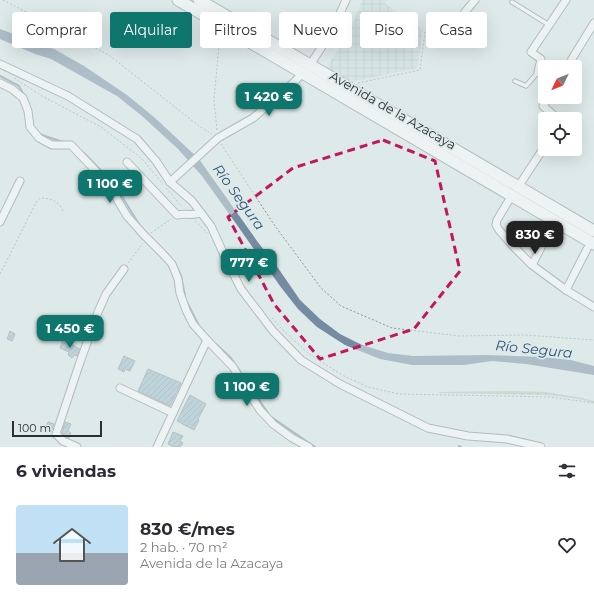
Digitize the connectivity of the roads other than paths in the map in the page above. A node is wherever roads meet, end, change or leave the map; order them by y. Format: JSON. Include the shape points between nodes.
{"nodes":[{"id":1,"x":178,"y":0,"type":"edge"},
{"id":2,"x":199,"y":0,"type":"edge"},
{"id":3,"x":346,"y":0,"type":"edge"},
{"id":4,"x":475,"y":0,"type":"edge"},
{"id":5,"x":566,"y":0,"type":"edge"},
{"id":6,"x":512,"y":2,"type":"dead end"},
{"id":7,"x":465,"y":12,"type":"dead end"},
{"id":8,"x":594,"y":22,"type":"edge"},
{"id":9,"x":549,"y":25,"type":"junction"},
{"id":10,"x":541,"y":60,"type":"edge"},
{"id":11,"x":571,"y":60,"type":"edge"},
{"id":12,"x":0,"y":64,"type":"edge"},
{"id":13,"x":306,"y":69,"type":"junction"},
{"id":14,"x":538,"y":72,"type":"edge"},
{"id":15,"x":514,"y":81,"type":"dead end"},
{"id":16,"x":0,"y":83,"type":"edge"},
{"id":17,"x":544,"y":104,"type":"edge"},
{"id":18,"x":550,"y":112,"type":"edge"},
{"id":19,"x":538,"y":156,"type":"edge"},
{"id":20,"x":127,"y":162,"type":"dead end"},
{"id":21,"x":20,"y":181,"type":"dead end"},
{"id":22,"x":170,"y":182,"type":"junction"},
{"id":23,"x":515,"y":191,"type":"junction"},
{"id":24,"x":201,"y":213,"type":"junction"},
{"id":25,"x":0,"y":222,"type":"edge"},
{"id":26,"x":594,"y":232,"type":"edge"},
{"id":27,"x":559,"y":233,"type":"dead end"},
{"id":28,"x":590,"y":247,"type":"edge"},
{"id":29,"x":532,"y":265,"type":"junction"},
{"id":30,"x":124,"y":269,"type":"road end"},
{"id":31,"x":566,"y":290,"type":"junction"},
{"id":32,"x":594,"y":306,"type":"edge"},
{"id":33,"x":207,"y":340,"type":"junction"},
{"id":34,"x":120,"y":388,"type":"dead end"},
{"id":35,"x":174,"y":413,"type":"junction"},
{"id":36,"x":77,"y":447,"type":"edge"},
{"id":37,"x":158,"y":447,"type":"edge"},
{"id":38,"x":309,"y":447,"type":"edge"},
{"id":39,"x":541,"y":447,"type":"edge"}],
"edges":[{"from":1,"to":13,"type":"main road","name":"Avenida de la Azacaya"},
{"from":2,"to":13,"type":"main road","name":"Avenida de la Azacaya"},
{"from":3,"to":13,"type":"street","via":[[332,31]]},
{"from":4,"to":7,"type":"street"},
{"from":5,"to":9,"type":"street"},
{"from":6,"to":9,"type":"lane"},
{"from":8,"to":11,"type":"street"},
{"from":9,"to":10,"type":"street","via":[[531,52]]},
{"from":12,"to":22,"type":"street","via":[[68,96],[138,139]]},
{"from":13,"to":22,"type":"street","via":[[253,118],[218,138]]},
{"from":13,"to":23,"type":"main road","name":"Avenida de la Azacaya"},
{"from":13,"to":23,"type":"main road","name":"Avenida de la Azacaya","via":[[345,86]]},
{"from":14,"to":15,"type":"lane","via":[[526,86]]},
{"from":16,"to":33,"type":"street","via":[[22,98],[28,111],[30,128],[39,138],[52,144],[71,145],[113,189],[127,216],[172,264],[186,310],[193,324]]},
{"from":17,"to":18,"type":"street","via":[[543,106]]},
{"from":19,"to":23,"type":"street"},
{"from":20,"to":24,"type":"street","via":[[177,215]]},
{"from":21,"to":25,"type":"street"},
{"from":22,"to":24,"type":"street","via":[[192,201]]},
{"from":23,"to":26,"type":"main road","name":"Avenida de la Azacaya"},
{"from":23,"to":28,"type":"main road","name":"Avenida de la Azacaya"},
{"from":23,"to":29,"type":"street","via":[[496,225]]},
{"from":24,"to":39,"type":"street","via":[[211,226],[241,289],[273,331],[301,360],[340,384],[428,428],[468,436],[507,439]]},
{"from":27,"to":29,"type":"street","via":[[555,240],[546,238]]},
{"from":28,"to":31,"type":"street"},
{"from":29,"to":31,"type":"street"},
{"from":30,"to":36,"type":"street","via":[[106,294],[98,312],[56,434],[63,441]]},
{"from":31,"to":32,"type":"street"},
{"from":33,"to":35,"type":"street"},
{"from":33,"to":38,"type":"street","via":[[233,367],[260,410],[273,424]]},
{"from":34,"to":35,"type":"street"},
{"from":35,"to":37,"type":"street"}]}
